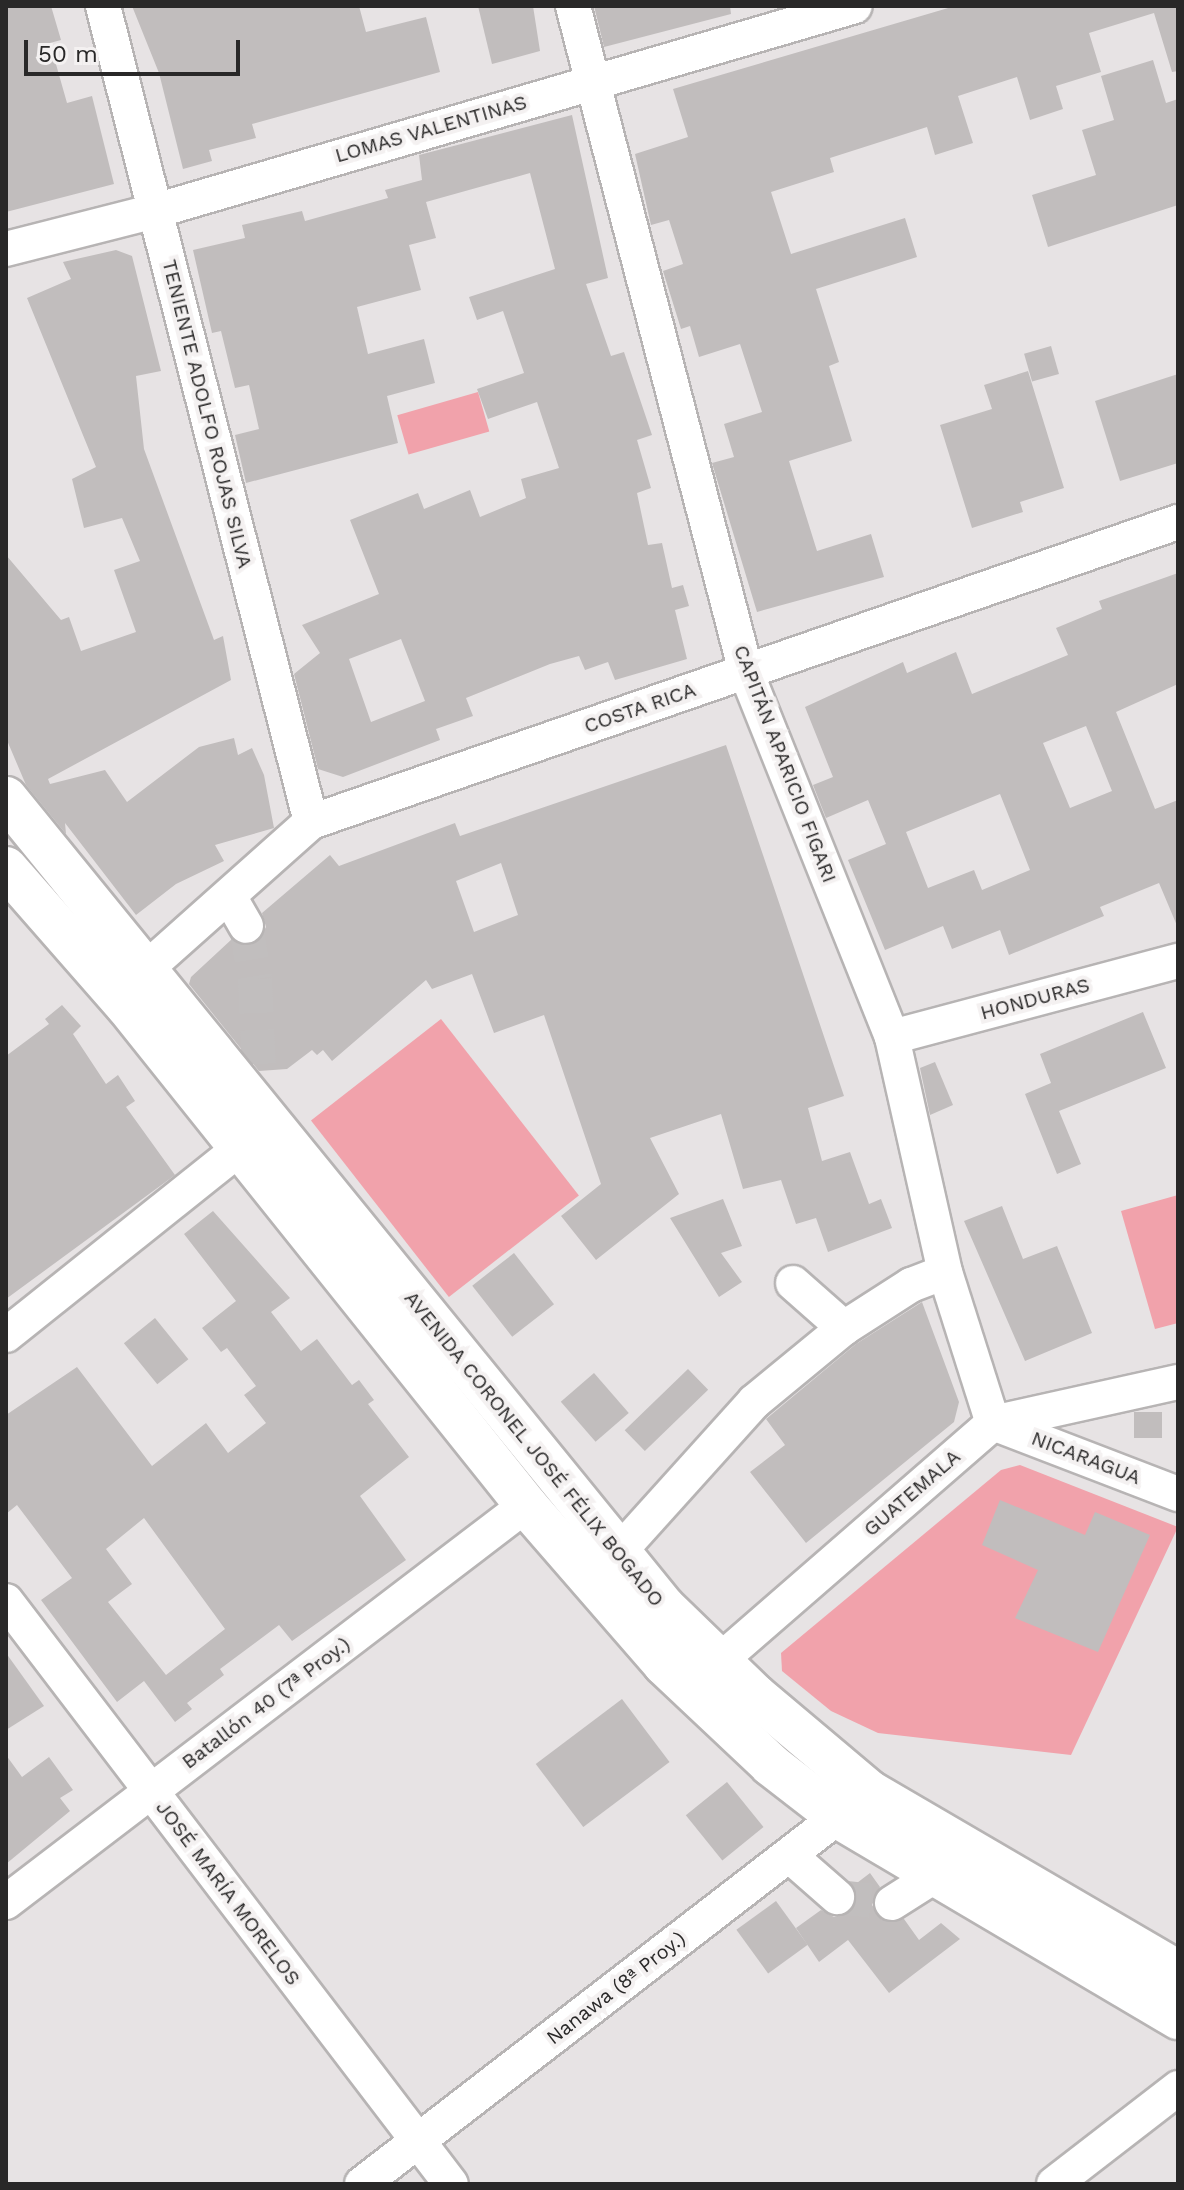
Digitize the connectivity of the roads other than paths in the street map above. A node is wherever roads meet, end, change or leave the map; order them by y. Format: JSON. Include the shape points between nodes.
{"nodes":[{"id":1,"x":103,"y":6,"type":"edge"},
{"id":2,"x":573,"y":6,"type":"edge"},
{"id":3,"x":855,"y":6,"type":"edge"},
{"id":4,"x":592,"y":81,"type":"junction"},
{"id":5,"x":155,"y":211,"type":"junction"},
{"id":6,"x":6,"y":249,"type":"edge"},
{"id":7,"x":1178,"y":522,"type":"edge"},
{"id":8,"x":746,"y":672,"type":"junction"},
{"id":9,"x":6,"y":798,"type":"edge"},
{"id":10,"x":311,"y":822,"type":"junction"},
{"id":11,"x":6,"y":842,"type":"edge"},
{"id":12,"x":49,"y":852,"type":"junction"},
{"id":13,"x":6,"y":868,"type":"edge"},
{"id":14,"x":1178,"y":961,"type":"edge"},
{"id":15,"x":146,"y":969,"type":"junction"},
{"id":16,"x":892,"y":1037,"type":"junction"},
{"id":17,"x":239,"y":1149,"type":"junction"},
{"id":18,"x":945,"y":1272,"type":"junction"},
{"id":19,"x":793,"y":1283,"type":"dead end"},
{"id":20,"x":844,"y":1328,"type":"junction"},
{"id":21,"x":6,"y":1335,"type":"edge"},
{"id":22,"x":1178,"y":1382,"type":"edge"},
{"id":23,"x":993,"y":1423,"type":"junction"},
{"id":24,"x":1178,"y":1494,"type":"edge"},
{"id":25,"x":526,"y":1505,"type":"junction"},
{"id":26,"x":618,"y":1553,"type":"junction"},
{"id":27,"x":6,"y":1601,"type":"edge"},
{"id":28,"x":703,"y":1675,"type":"junction"},
{"id":29,"x":151,"y":1791,"type":"junction"},
{"id":30,"x":854,"y":1805,"type":"junction"},
{"id":31,"x":789,"y":1855,"type":"junction"},
{"id":32,"x":933,"y":1877,"type":"junction"},
{"id":33,"x":837,"y":1897,"type":"tunnel mouth"},
{"id":34,"x":6,"y":1902,"type":"edge"},
{"id":35,"x":892,"y":1903,"type":"tunnel mouth"},
{"id":36,"x":1178,"y":1972,"type":"edge"},
{"id":37,"x":1178,"y":2018,"type":"edge"},
{"id":38,"x":1178,"y":2088,"type":"edge"},
{"id":39,"x":418,"y":2141,"type":"junction"},
{"id":40,"x":362,"y":2184,"type":"edge"},
{"id":41,"x":451,"y":2184,"type":"edge"},
{"id":42,"x":1054,"y":2184,"type":"edge"}],
"edges":[{"from":1,"to":5,"type":"street","name":"TENIENTE ADOLFO ROJAS SILVA"},
{"from":2,"to":4,"type":"street","name":"CAPITÁN APARICIO FIGARI"},
{"from":3,"to":4,"type":"street","name":"LOMAS VALENTINAS"},
{"from":4,"to":5,"type":"street","name":"LOMAS VALENTINAS"},
{"from":4,"to":8,"type":"street","name":"CAPITÁN APARICIO FIGARI"},
{"from":5,"to":6,"type":"street","name":"LOMAS VALENTINAS"},
{"from":5,"to":10,"type":"street","name":"TENIENTE ADOLFO ROJAS SILVA"},
{"from":7,"to":8,"type":"street","name":"COSTA RICA"},
{"from":8,"to":10,"type":"street","name":"COSTA RICA"},
{"from":8,"to":16,"type":"street","name":"CAPITÁN APARICIO FIGARI"},
{"from":9,"to":12,"type":"main road","name":"AVENIDA CORONEL JOSÉ FÉLIX BOGADO"},
{"from":10,"to":15,"type":"street","name":"COSTA RICA","via":[[238,912]]},
{"from":11,"to":12,"type":"main road"},
{"from":12,"to":15,"type":"main road","name":"AVENIDA CORONEL JOSÉ FÉLIX BOGADO"},
{"from":13,"to":17,"type":"main road","name":"AVENIDA CORONEL JOSÉ FÉLIX BOGADO","via":[[127,1006]]},
{"from":14,"to":16,"type":"street","name":"HONDURAS"},
{"from":15,"to":26,"type":"main road","name":"AVENIDA CORONEL JOSÉ FÉLIX BOGADO","via":[[254,1085]]},
{"from":16,"to":18,"type":"street","name":"CAPITÁN APARICIO FIGARI"},
{"from":17,"to":21,"type":"street"},
{"from":17,"to":25,"type":"main road","name":"AVENIDA CORONEL JOSÉ FÉLIX BOGADO"},
{"from":18,"to":20,"type":"street","via":[[911,1285]]},
{"from":18,"to":23,"type":"street","name":"CAPITÁN APARICIO FIGARI"},
{"from":19,"to":20,"type":"street"},
{"from":20,"to":26,"type":"street","via":[[754,1402]]},
{"from":22,"to":23,"type":"street","name":"GUATEMALA"},
{"from":23,"to":24,"type":"street","name":"NICARAGUA"},
{"from":23,"to":28,"type":"street","name":"GUATEMALA"},
{"from":25,"to":28,"type":"main road","name":"AVENIDA CORONEL JOSÉ FÉLIX BOGADO"},
{"from":25,"to":29,"type":"street","name":"Batallón 40 (7ª Proy.)"},
{"from":26,"to":28,"type":"main road","name":"AVENIDA CORONEL JOSÉ FÉLIX BOGADO"},
{"from":27,"to":29,"type":"street","name":"JOSÉ MARÍA MORELOS"},
{"from":28,"to":30,"type":"main road","name":"AVENIDA CORONEL JOSÉ FÉLIX BOGADO"},
{"from":29,"to":34,"type":"street","name":"Batallón 40 (7ª Proy.)"},
{"from":29,"to":39,"type":"street","name":"JOSÉ MARÍA MORELOS"},
{"from":30,"to":31,"type":"street","name":"Nanawa (8ª Proy.)"},
{"from":30,"to":32,"type":"main road","name":"AVENIDA CORONEL JOSÉ FÉLIX BOGADO"},
{"from":30,"to":36,"type":"main road","name":"AVENIDA CORONEL JOSÉ FÉLIX BOGADO"},
{"from":31,"to":33,"type":"street"},
{"from":31,"to":39,"type":"street","name":"Nanawa (8ª Proy.)"},
{"from":32,"to":35,"type":"street"},
{"from":32,"to":37,"type":"main road","name":"AVENIDA CORONEL JOSÉ FÉLIX BOGADO"},
{"from":38,"to":42,"type":"street"},
{"from":39,"to":40,"type":"street","name":"Nanawa (8ª Proy.)"},
{"from":39,"to":41,"type":"street","name":"JOSÉ MARÍA MORELOS"}]}
